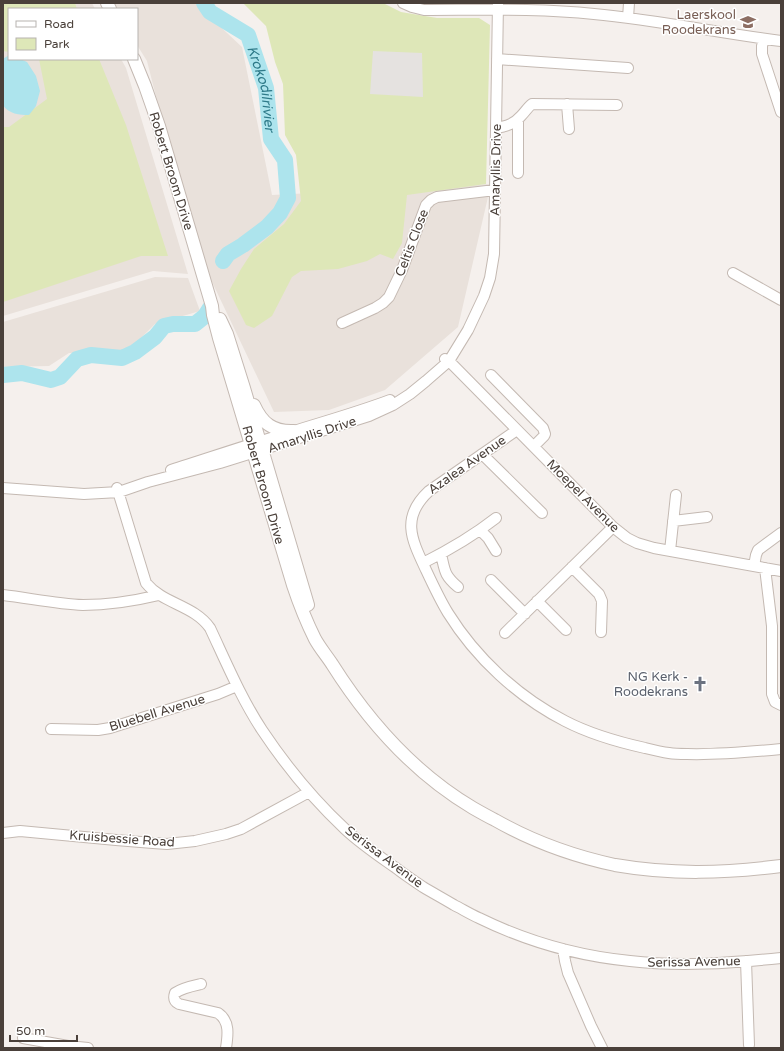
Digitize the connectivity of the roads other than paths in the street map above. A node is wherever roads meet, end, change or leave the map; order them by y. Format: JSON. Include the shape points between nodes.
{"nodes":[{"id":1,"x":404,"y":3,"type":"edge"},
{"id":2,"x":629,"y":3,"type":"edge"},
{"id":3,"x":498,"y":7,"type":"edge"},
{"id":4,"x":628,"y":18,"type":"junction"},
{"id":5,"x":764,"y":39,"type":"junction"},
{"id":6,"x":781,"y":41,"type":"edge"},
{"id":7,"x":497,"y":59,"type":"junction"},
{"id":8,"x":134,"y":60,"type":"edge"},
{"id":9,"x":628,"y":68,"type":"dead end"},
{"id":10,"x":566,"y":104,"type":"junction"},
{"id":11,"x":617,"y":106,"type":"dead end"},
{"id":12,"x":781,"y":112,"type":"edge"},
{"id":13,"x":518,"y":120,"type":"junction"},
{"id":14,"x":496,"y":128,"type":"junction"},
{"id":15,"x":569,"y":130,"type":"dead end"},
{"id":16,"x":518,"y":174,"type":"dead end"},
{"id":17,"x":495,"y":190,"type":"junction"},
{"id":18,"x":733,"y":272,"type":"dead end"},
{"id":19,"x":781,"y":300,"type":"edge"},
{"id":20,"x":212,"y":306,"type":"junction"},
{"id":21,"x":342,"y":323,"type":"dead end"},
{"id":22,"x":449,"y":357,"type":"junction"},
{"id":23,"x":491,"y":375,"type":"dead end"},
{"id":24,"x":244,"y":388,"type":"junction"},
{"id":25,"x":517,"y":430,"type":"junction"},
{"id":26,"x":294,"y":431,"type":"junction"},
{"id":27,"x":534,"y":446,"type":"junction"},
{"id":28,"x":256,"y":447,"type":"junction"},
{"id":29,"x":482,"y":454,"type":"junction"},
{"id":30,"x":3,"y":488,"type":"edge"},
{"id":31,"x":118,"y":490,"type":"junction"},
{"id":32,"x":676,"y":495,"type":"dead end"},
{"id":33,"x":542,"y":513,"type":"dead end"},
{"id":34,"x":707,"y":516,"type":"dead end"},
{"id":35,"x":496,"y":518,"type":"dead end"},
{"id":36,"x":673,"y":521,"type":"junction"},
{"id":37,"x":613,"y":527,"type":"junction"},
{"id":38,"x":480,"y":530,"type":"junction"},
{"id":39,"x":781,"y":533,"type":"edge"},
{"id":40,"x":496,"y":551,"type":"dead end"},
{"id":41,"x":670,"y":551,"type":"junction"},
{"id":42,"x":441,"y":554,"type":"junction"},
{"id":43,"x":423,"y":562,"type":"junction"},
{"id":44,"x":754,"y":566,"type":"junction"},
{"id":45,"x":572,"y":567,"type":"junction"},
{"id":46,"x":766,"y":568,"type":"junction"},
{"id":47,"x":781,"y":571,"type":"edge"},
{"id":48,"x":491,"y":580,"type":"dead end"},
{"id":49,"x":458,"y":587,"type":"dead end"},
{"id":50,"x":3,"y":595,"type":"edge"},
{"id":51,"x":159,"y":596,"type":"junction"},
{"id":52,"x":538,"y":601,"type":"junction"},
{"id":53,"x":525,"y":614,"type":"junction"},
{"id":54,"x":566,"y":630,"type":"dead end"},
{"id":55,"x":601,"y":632,"type":"dead end"},
{"id":56,"x":505,"y":633,"type":"dead end"},
{"id":57,"x":237,"y":686,"type":"junction"},
{"id":58,"x":781,"y":705,"type":"edge"},
{"id":59,"x":51,"y":729,"type":"dead end"},
{"id":60,"x":781,"y":749,"type":"edge"},
{"id":61,"x":309,"y":792,"type":"junction"},
{"id":62,"x":3,"y":833,"type":"edge"},
{"id":63,"x":781,"y":866,"type":"edge"},
{"id":64,"x":563,"y":949,"type":"junction"},
{"id":65,"x":781,"y":958,"type":"edge"},
{"id":66,"x":746,"y":961,"type":"junction"},
{"id":67,"x":201,"y":984,"type":"dead end"},
{"id":68,"x":23,"y":1038,"type":"dead end"},
{"id":69,"x":749,"y":1045,"type":"dead end"},
{"id":70,"x":88,"y":1048,"type":"edge"},
{"id":71,"x":226,"y":1048,"type":"edge"},
{"id":72,"x":602,"y":1048,"type":"edge"}],
"edges":[{"from":1,"to":3,"type":"street","via":[[424,10]]},
{"from":2,"to":4,"type":"street"},
{"from":3,"to":4,"type":"street"},
{"from":3,"to":7,"type":"street","name":"Amaryllis Drive"},
{"from":4,"to":5,"type":"street"},
{"from":5,"to":6,"type":"street"},
{"from":5,"to":12,"type":"street","via":[[762,54]]},
{"from":7,"to":9,"type":"street"},
{"from":7,"to":14,"type":"street","name":"Amaryllis Drive"},
{"from":8,"to":20,"type":"street","name":"Robert Broom Drive","via":[[159,126]]},
{"from":10,"to":11,"type":"street"},
{"from":10,"to":13,"type":"street","via":[[532,104]]},
{"from":10,"to":15,"type":"street"},
{"from":13,"to":14,"type":"street"},
{"from":13,"to":16,"type":"street"},
{"from":14,"to":17,"type":"street","name":"Amaryllis Drive"},
{"from":17,"to":21,"type":"street","name":"Celtis Close","via":[[437,197],[431,200],[424,209],[402,270],[389,297],[375,308]]},
{"from":17,"to":22,"type":"street","name":"Amaryllis Drive","via":[[494,254],[490,278],[468,330]]},
{"from":18,"to":19,"type":"street"},
{"from":20,"to":24,"type":"street","name":"Robert Broom Drive","via":[[227,334]]},
{"from":20,"to":28,"type":"street","name":"Robert Broom Drive","via":[[219,338]]},
{"from":22,"to":25,"type":"street","name":"Moepel Avenue"},
{"from":22,"to":26,"type":"street","name":"Amaryllis Drive","via":[[417,383],[393,398],[370,408]]},
{"from":22,"to":28,"type":"street","name":"Amaryllis Drive","via":[[410,394],[378,412]]},
{"from":23,"to":27,"type":"street","via":[[543,428],[544,436]]},
{"from":24,"to":26,"type":"street","via":[[264,422],[278,429]]},
{"from":24,"to":28,"type":"street","name":"Robert Broom Drive"},
{"from":25,"to":27,"type":"street","name":"Moepel Avenue"},
{"from":25,"to":29,"type":"street","name":"Azalea Avenue"},
{"from":26,"to":28,"type":"street","name":"Amaryllis Drive"},
{"from":27,"to":37,"type":"street","name":"Moepel Avenue"},
{"from":28,"to":31,"type":"street","name":"Amaryllis Drive","via":[[199,469]]},
{"from":28,"to":63,"type":"street","name":"Robert Broom Drive","via":[[328,658],[385,735],[442,787],[506,826],[588,858],[614,864],[683,872],[750,870]]},
{"from":29,"to":33,"type":"street"},
{"from":29,"to":43,"type":"street","name":"Azalea Avenue","via":[[429,491],[416,506],[411,528]]},
{"from":30,"to":31,"type":"street","name":"Amaryllis Drive","via":[[84,494]]},
{"from":31,"to":51,"type":"street","name":"Serissa Avenue","via":[[146,583]]},
{"from":32,"to":36,"type":"street"},
{"from":34,"to":36,"type":"street"},
{"from":35,"to":38,"type":"street"},
{"from":36,"to":41,"type":"street"},
{"from":37,"to":41,"type":"street","name":"Moepel Avenue","via":[[637,543]]},
{"from":37,"to":45,"type":"street"},
{"from":38,"to":40,"type":"street"},
{"from":38,"to":42,"type":"street"},
{"from":39,"to":44,"type":"street","via":[[758,550]]},
{"from":41,"to":44,"type":"street","name":"Moepel Avenue"},
{"from":42,"to":43,"type":"street"},
{"from":42,"to":49,"type":"street","via":[[446,574]]},
{"from":43,"to":60,"type":"street","name":"Azalea Avenue","via":[[448,613],[476,650],[516,689],[565,721],[606,738],[670,753],[707,755]]},
{"from":44,"to":46,"type":"street","name":"Moepel Avenue"},
{"from":45,"to":52,"type":"street"},
{"from":45,"to":55,"type":"street","via":[[601,597]]},
{"from":46,"to":47,"type":"street","name":"Moepel Avenue"},
{"from":46,"to":58,"type":"street","via":[[772,626],[772,694],[775,702]]},
{"from":48,"to":53,"type":"street"},
{"from":50,"to":51,"type":"street","via":[[81,605],[125,602]]},
{"from":51,"to":57,"type":"street","name":"Serissa Avenue","via":[[206,621]]},
{"from":52,"to":53,"type":"street"},
{"from":52,"to":54,"type":"street"},
{"from":53,"to":56,"type":"street"},
{"from":57,"to":59,"type":"street","name":"Bluebell Avenue","via":[[110,728]]},
{"from":57,"to":61,"type":"street","name":"Serissa Avenue","via":[[261,729]]},
{"from":61,"to":62,"type":"street","name":"Kruisbessie Road","via":[[241,829],[188,842],[167,844],[20,831]]},
{"from":61,"to":64,"type":"street","name":"Serissa Avenue","via":[[363,844],[422,887],[478,918]]},
{"from":64,"to":66,"type":"street","name":"Serissa Avenue","via":[[629,961],[667,964]]},
{"from":64,"to":72,"type":"street","via":[[568,973]]},
{"from":65,"to":66,"type":"street","name":"Serissa Avenue"},
{"from":66,"to":69,"type":"street"},
{"from":67,"to":71,"type":"street","via":[[177,992],[174,1000],[179,1004],[218,1013],[223,1017],[227,1026]]},
{"from":68,"to":70,"type":"street"}]}
